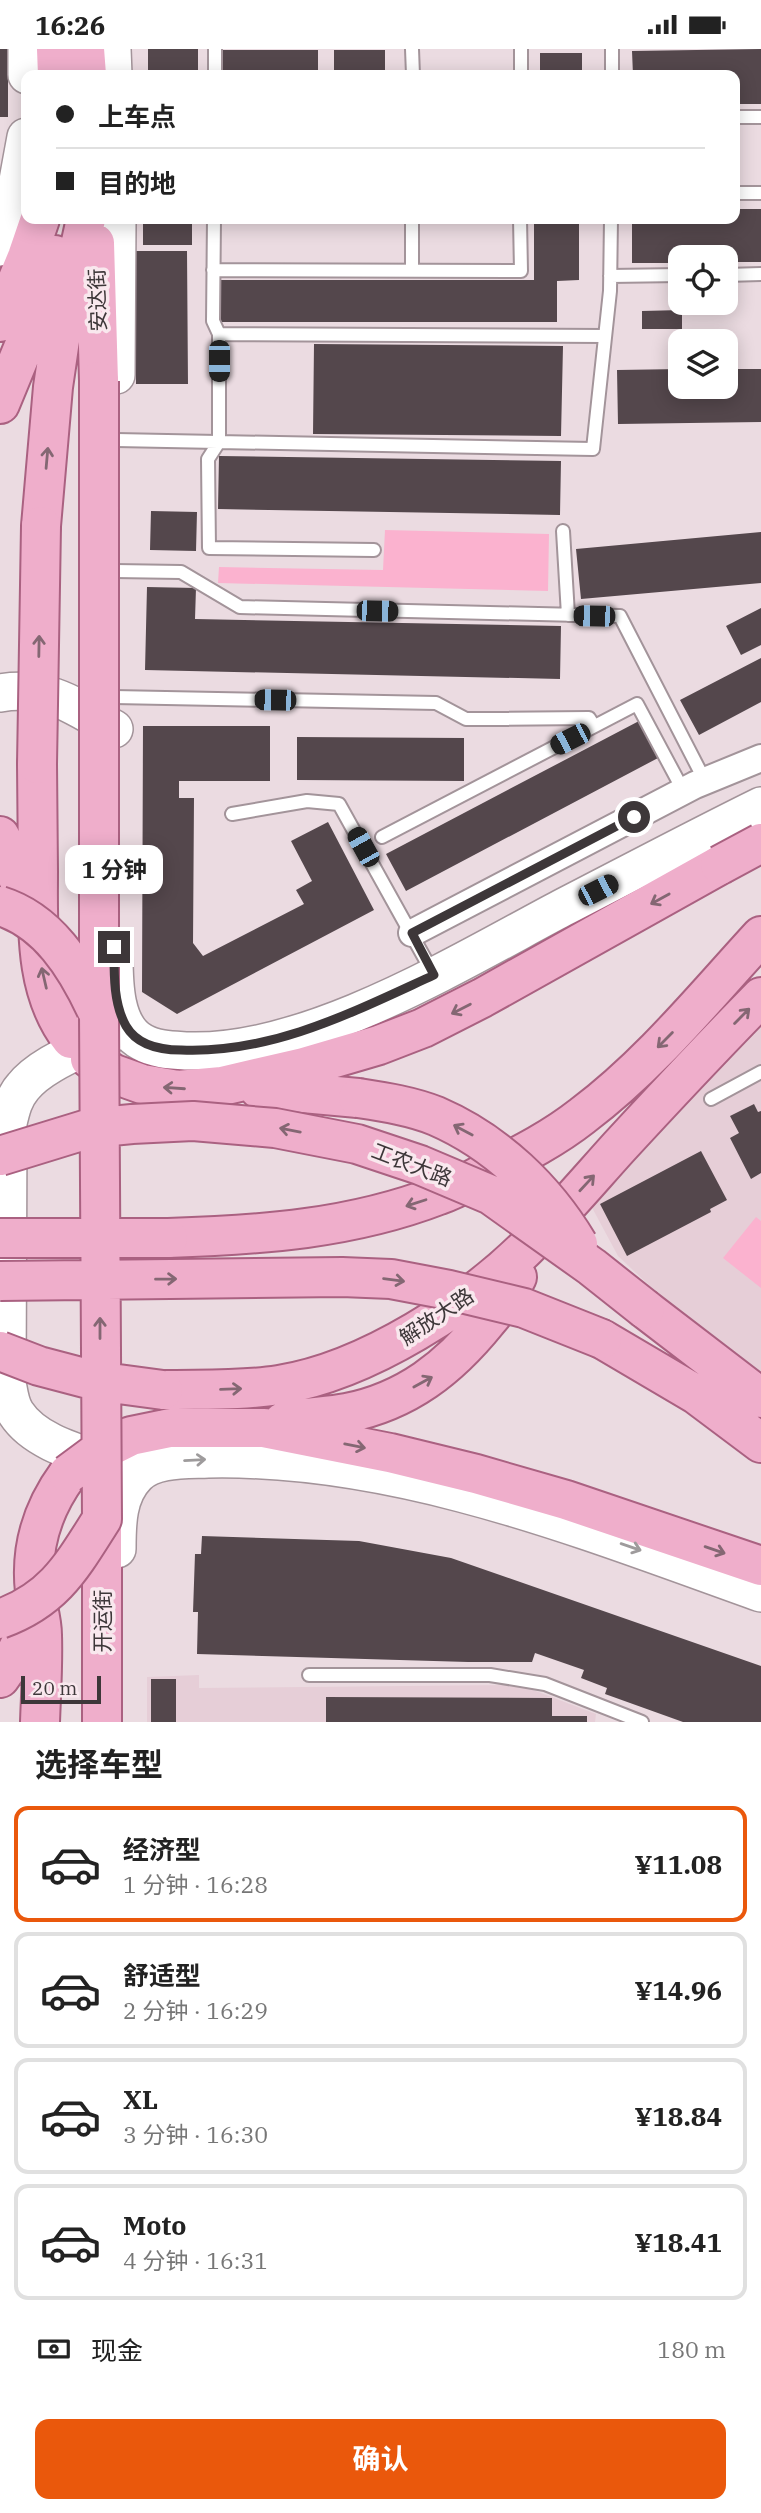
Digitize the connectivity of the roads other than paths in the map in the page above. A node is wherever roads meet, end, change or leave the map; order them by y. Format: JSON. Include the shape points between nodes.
{"nodes":[{"id":1,"x":27,"y":49,"type":"edge"},
{"id":2,"x":56,"y":49,"type":"edge"},
{"id":3,"x":85,"y":49,"type":"edge"},
{"id":4,"x":112,"y":49,"type":"edge"},
{"id":5,"x":215,"y":49,"type":"edge"},
{"id":6,"x":412,"y":49,"type":"edge"},
{"id":7,"x":521,"y":49,"type":"edge"},
{"id":8,"x":612,"y":49,"type":"edge"},
{"id":9,"x":27,"y":70,"type":"edge"},
{"id":10,"x":57,"y":70,"type":"edge"},
{"id":11,"x":87,"y":70,"type":"edge"},
{"id":12,"x":113,"y":70,"type":"edge"},
{"id":13,"x":215,"y":70,"type":"edge"},
{"id":14,"x":412,"y":70,"type":"edge"},
{"id":15,"x":521,"y":70,"type":"edge"},
{"id":16,"x":612,"y":70,"type":"edge"},
{"id":17,"x":740,"y":117,"type":"edge"},
{"id":18,"x":761,"y":117,"type":"edge"},
{"id":19,"x":20,"y":148,"type":"edge"},
{"id":20,"x":740,"y":193,"type":"edge"},
{"id":21,"x":761,"y":193,"type":"edge"},
{"id":22,"x":38,"y":224,"type":"edge"},
{"id":23,"x":59,"y":224,"type":"edge"},
{"id":24,"x":85,"y":224,"type":"edge"},
{"id":25,"x":94,"y":224,"type":"edge"},
{"id":26,"x":117,"y":224,"type":"edge"},
{"id":27,"x":214,"y":224,"type":"edge"},
{"id":28,"x":412,"y":224,"type":"edge"},
{"id":29,"x":520,"y":224,"type":"edge"},
{"id":30,"x":611,"y":224,"type":"edge"},
{"id":31,"x":0,"y":247,"type":"edge"},
{"id":32,"x":214,"y":270,"type":"junction"},
{"id":33,"x":412,"y":270,"type":"junction"},
{"id":34,"x":761,"y":274,"type":"edge"},
{"id":35,"x":668,"y":275,"type":"edge"},
{"id":36,"x":738,"y":275,"type":"edge"},
{"id":37,"x":610,"y":276,"type":"junction"},
{"id":38,"x":15,"y":326,"type":"edge"},
{"id":39,"x":219,"y":334,"type":"junction"},
{"id":40,"x":605,"y":336,"type":"junction"},
{"id":41,"x":0,"y":404,"type":"edge"},
{"id":42,"x":116,"y":440,"type":"junction"},
{"id":43,"x":219,"y":442,"type":"junction"},
{"id":44,"x":564,"y":531,"type":"dead end"},
{"id":45,"x":374,"y":550,"type":"dead end"},
{"id":46,"x":114,"y":571,"type":"junction"},
{"id":47,"x":568,"y":615,"type":"junction"},
{"id":48,"x":0,"y":693,"type":"edge"},
{"id":49,"x":114,"y":713,"type":"junction"},
{"id":50,"x":594,"y":726,"type":"junction"},
{"id":51,"x":761,"y":758,"type":"edge"},
{"id":52,"x":694,"y":786,"type":"junction"},
{"id":53,"x":761,"y":806,"type":"edge"},
{"id":54,"x":232,"y":814,"type":"dead end"},
{"id":55,"x":0,"y":836,"type":"edge"},
{"id":56,"x":382,"y":837,"type":"dead end"},
{"id":57,"x":761,"y":843,"type":"edge"},
{"id":58,"x":718,"y":847,"type":"junction"},
{"id":59,"x":761,"y":863,"type":"edge"},
{"id":60,"x":0,"y":907,"type":"edge"},
{"id":61,"x":38,"y":927,"type":"junction"},
{"id":62,"x":412,"y":933,"type":"junction"},
{"id":63,"x":761,"y":936,"type":"edge"},
{"id":64,"x":434,"y":975,"type":"junction"},
{"id":65,"x":761,"y":997,"type":"edge"},
{"id":66,"x":96,"y":1035,"type":"junction"},
{"id":67,"x":761,"y":1072,"type":"edge"},
{"id":68,"x":222,"y":1086,"type":"junction"},
{"id":69,"x":710,"y":1098,"type":"dead end"},
{"id":70,"x":0,"y":1156,"type":"edge"},
{"id":71,"x":0,"y":1238,"type":"edge"},
{"id":72,"x":532,"y":1243,"type":"junction"},
{"id":73,"x":592,"y":1267,"type":"junction"},
{"id":74,"x":0,"y":1281,"type":"edge"},
{"id":75,"x":0,"y":1352,"type":"edge"},
{"id":76,"x":761,"y":1398,"type":"edge"},
{"id":77,"x":264,"y":1428,"type":"junction"},
{"id":78,"x":761,"y":1443,"type":"edge"},
{"id":79,"x":137,"y":1474,"type":"junction"},
{"id":80,"x":102,"y":1519,"type":"junction"},
{"id":81,"x":761,"y":1566,"type":"edge"},
{"id":82,"x":35,"y":1588,"type":"junction"},
{"id":83,"x":761,"y":1593,"type":"edge"},
{"id":84,"x":0,"y":1619,"type":"edge"},
{"id":85,"x":309,"y":1675,"type":"dead end"},
{"id":86,"x":0,"y":1678,"type":"edge"},
{"id":87,"x":40,"y":1722,"type":"edge"},
{"id":88,"x":102,"y":1722,"type":"edge"},
{"id":89,"x":120,"y":1722,"type":"edge"},
{"id":90,"x":642,"y":1722,"type":"edge"}],
"edges":[{"from":1,"to":9,"type":"street"},
{"from":2,"to":10,"type":"main road"},
{"from":3,"to":11,"type":"main road"},
{"from":4,"to":12,"type":"street"},
{"from":5,"to":13,"type":"lane"},
{"from":6,"to":14,"type":"lane"},
{"from":7,"to":15,"type":"lane"},
{"from":8,"to":16,"type":"lane"},
{"from":17,"to":18,"type":"lane"},
{"from":19,"to":31,"type":"street","via":[[11,219]]},
{"from":20,"to":21,"type":"lane"},
{"from":22,"to":38,"type":"main road","via":[[27,257]]},
{"from":23,"to":38,"type":"main road","via":[[55,256]]},
{"from":61,"to":24,"type":"main road","one_way":true,"bridge":true,"via":[[41,526],[53,387]]},
{"from":25,"to":66,"type":"main road","name":"安达街","bridge":true,"via":[[99,381]]},
{"from":26,"to":42,"type":"street"},
{"from":27,"to":32,"type":"lane"},
{"from":28,"to":33,"type":"lane"},
{"from":29,"to":33,"type":"lane","via":[[521,271]]},
{"from":30,"to":37,"type":"lane"},
{"from":32,"to":33,"type":"lane"},
{"from":32,"to":39,"type":"lane","via":[[213,321]]},
{"from":34,"to":36,"type":"lane"},
{"from":35,"to":37,"type":"lane"},
{"from":37,"to":40,"type":"lane"},
{"from":38,"to":41,"type":"main road"},
{"from":39,"to":40,"type":"lane"},
{"from":39,"to":43,"type":"lane"},
{"from":40,"to":43,"type":"lane","via":[[593,449]]},
{"from":42,"to":43,"type":"lane"},
{"from":42,"to":46,"type":"street"},
{"from":43,"to":45,"type":"lane","via":[[208,459],[209,548]]},
{"from":44,"to":47,"type":"lane"},
{"from":46,"to":47,"type":"lane","via":[[181,572],[240,607]]},
{"from":46,"to":49,"type":"street"},
{"from":47,"to":52,"type":"lane","via":[[620,616]]},
{"from":48,"to":49,"type":"street","via":[[32,691]]},
{"from":49,"to":50,"type":"lane","via":[[436,703],[466,719],[589,718]]},
{"from":49,"to":66,"type":"street","via":[[114,975],[119,1006]]},
{"from":50,"to":52,"type":"lane","via":[[637,704]]},
{"from":50,"to":56,"type":"lane"},
{"from":51,"to":52,"type":"street"},
{"from":52,"to":62,"type":"street"},
{"from":53,"to":58,"type":"street"},
{"from":54,"to":62,"type":"lane","via":[[307,801],[339,804]]},
{"from":55,"to":61,"type":"main road"},
{"from":57,"to":58,"type":"main road","bridge":true},
{"from":58,"to":59,"type":"street"},
{"from":58,"to":64,"type":"street"},
{"from":58,"to":68,"type":"main road","one_way":true,"via":[[482,998],[423,1028],[367,1049]]},
{"from":60,"to":66,"type":"main road","bridge":true,"via":[[22,915],[58,945],[80,975]]},
{"from":66,"to":61,"type":"main road","one_way":true,"via":[[59,1023],[42,971]]},
{"from":62,"to":64,"type":"lane"},
{"from":63,"to":71,"type":"main road","one_way":true,"bridge":true,"via":[[671,1035],[582,1117],[526,1153],[440,1195],[372,1217],[261,1234]]},
{"from":64,"to":66,"type":"street","via":[[352,1013],[240,1048],[165,1050]]},
{"from":72,"to":65,"type":"main road","name":"解放大路","one_way":true},
{"from":68,"to":66,"type":"main road","one_way":true,"via":[[178,1090],[114,1074]]},
{"from":66,"to":79,"type":"street","via":[[23,1086],[11,1111],[7,1382],[16,1413],[27,1426],[60,1445]]},
{"from":80,"to":66,"type":"main road","name":"开运街","one_way":true,"bridge":true},
{"from":67,"to":69,"type":"lane"},
{"from":73,"to":68,"type":"main road","one_way":true,"bridge":true,"via":[[535,1186],[495,1149],[468,1132],[400,1105]]},
{"from":73,"to":70,"type":"main road","name":"工农大路","one_way":true,"bridge":true,"via":[[491,1195],[357,1144],[275,1128],[193,1121],[132,1123],[91,1128]]},
{"from":75,"to":72,"type":"main road","name":"解放大路","one_way":true,"bridge":true,"via":[[96,1381],[163,1390],[281,1385],[344,1366],[420,1330]]},
{"from":77,"to":72,"type":"main road","one_way":true,"via":[[348,1413],[391,1399],[432,1378],[468,1345],[510,1293]]},
{"from":73,"to":76,"type":"main road","name":"工农大路","bridge":true},
{"from":74,"to":78,"type":"main road","one_way":true,"bridge":true,"via":[[391,1279],[524,1308],[602,1339],[697,1395]]},
{"from":77,"to":81,"type":"main road","one_way":true,"via":[[489,1478]]},
{"from":77,"to":82,"type":"main road","via":[[170,1429],[131,1436],[82,1464],[54,1493],[43,1518],[36,1545]]},
{"from":79,"to":83,"type":"street","one_way":true,"via":[[155,1464],[232,1459],[386,1476],[572,1526]]},
{"from":79,"to":89,"type":"street","via":[[120,1504],[117,1529]]},
{"from":80,"to":84,"type":"main road","bridge":true,"via":[[68,1573],[24,1611]]},
{"from":80,"to":88,"type":"main road","name":"开运街"},
{"from":82,"to":86,"type":"main road","via":[[25,1636]]},
{"from":82,"to":87,"type":"main road","via":[[43,1632]]},
{"from":85,"to":90,"type":"lane","via":[[489,1675],[545,1684]]}]}
